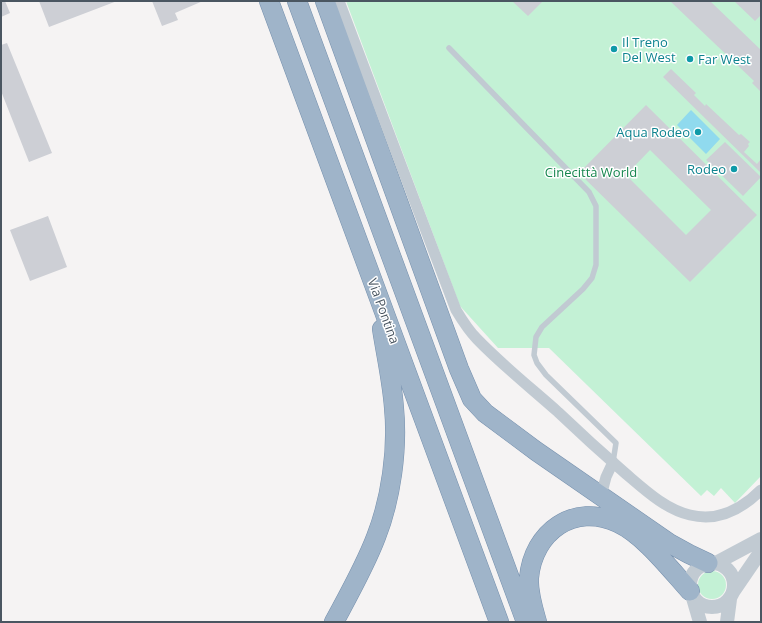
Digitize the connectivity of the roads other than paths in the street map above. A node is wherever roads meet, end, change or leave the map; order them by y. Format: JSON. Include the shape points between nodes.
{"nodes":[{"id":1,"x":269,"y":1,"type":"edge"},
{"id":2,"x":296,"y":1,"type":"edge"},
{"id":3,"x":325,"y":1,"type":"edge"},
{"id":4,"x":339,"y":1,"type":"edge"},
{"id":5,"x":449,"y":48,"type":"dead end"},
{"id":6,"x":375,"y":286,"type":"junction"},
{"id":7,"x":613,"y":462,"type":"junction"},
{"id":8,"x":759,"y":495,"type":"edge"},
{"id":9,"x":601,"y":496,"type":"junction"},
{"id":10,"x":761,"y":538,"type":"edge"},
{"id":11,"x":761,"y":551,"type":"edge"},
{"id":12,"x":712,"y":563,"type":"junction"},
{"id":13,"x":692,"y":594,"type":"junction"},
{"id":14,"x":731,"y":596,"type":"junction"},
{"id":15,"x":334,"y":622,"type":"edge"},
{"id":16,"x":499,"y":622,"type":"edge"},
{"id":17,"x":526,"y":622,"type":"edge"},
{"id":18,"x":537,"y":622,"type":"edge"},
{"id":19,"x":700,"y":622,"type":"edge"},
{"id":20,"x":727,"y":622,"type":"edge"}],
"edges":[{"from":1,"to":6,"type":"highway","name":"Via Pontina"},
{"from":2,"to":17,"type":"highway","name":"Via Pontina"},
{"from":3,"to":9,"type":"highway","via":[[472,399],[485,413]]},
{"from":4,"to":7,"type":"street","via":[[456,310],[476,338]]},
{"from":5,"to":7,"type":"lane","via":[[589,192],[596,206],[596,265],[592,278],[542,327],[536,337],[534,355],[546,375],[616,443]]},
{"from":6,"to":15,"type":"highway","via":[[394,408],[395,451],[388,495],[376,537],[357,580]]},
{"from":6,"to":16,"type":"highway","name":"Via Pontina"},
{"from":7,"to":8,"type":"street","via":[[661,502],[689,515],[704,517],[726,514]]},
{"from":7,"to":9,"type":"street"},
{"from":9,"to":12,"type":"highway","via":[[669,543]]},
{"from":10,"to":12,"type":"street"},
{"from":11,"to":14,"type":"street"},
{"from":12,"to":13,"type":"street","via":[[701,565],[691,576],[689,584]]},
{"from":12,"to":14,"type":"street","via":[[729,570],[734,585]]},
{"from":13,"to":14,"type":"street","via":[[698,603],[711,607],[724,603]]},
{"from":13,"to":18,"type":"highway","via":[[641,539],[625,527],[602,517],[581,516],[564,522],[550,531],[535,552],[529,586]]},
{"from":13,"to":19,"type":"street"},
{"from":14,"to":20,"type":"street"}]}
